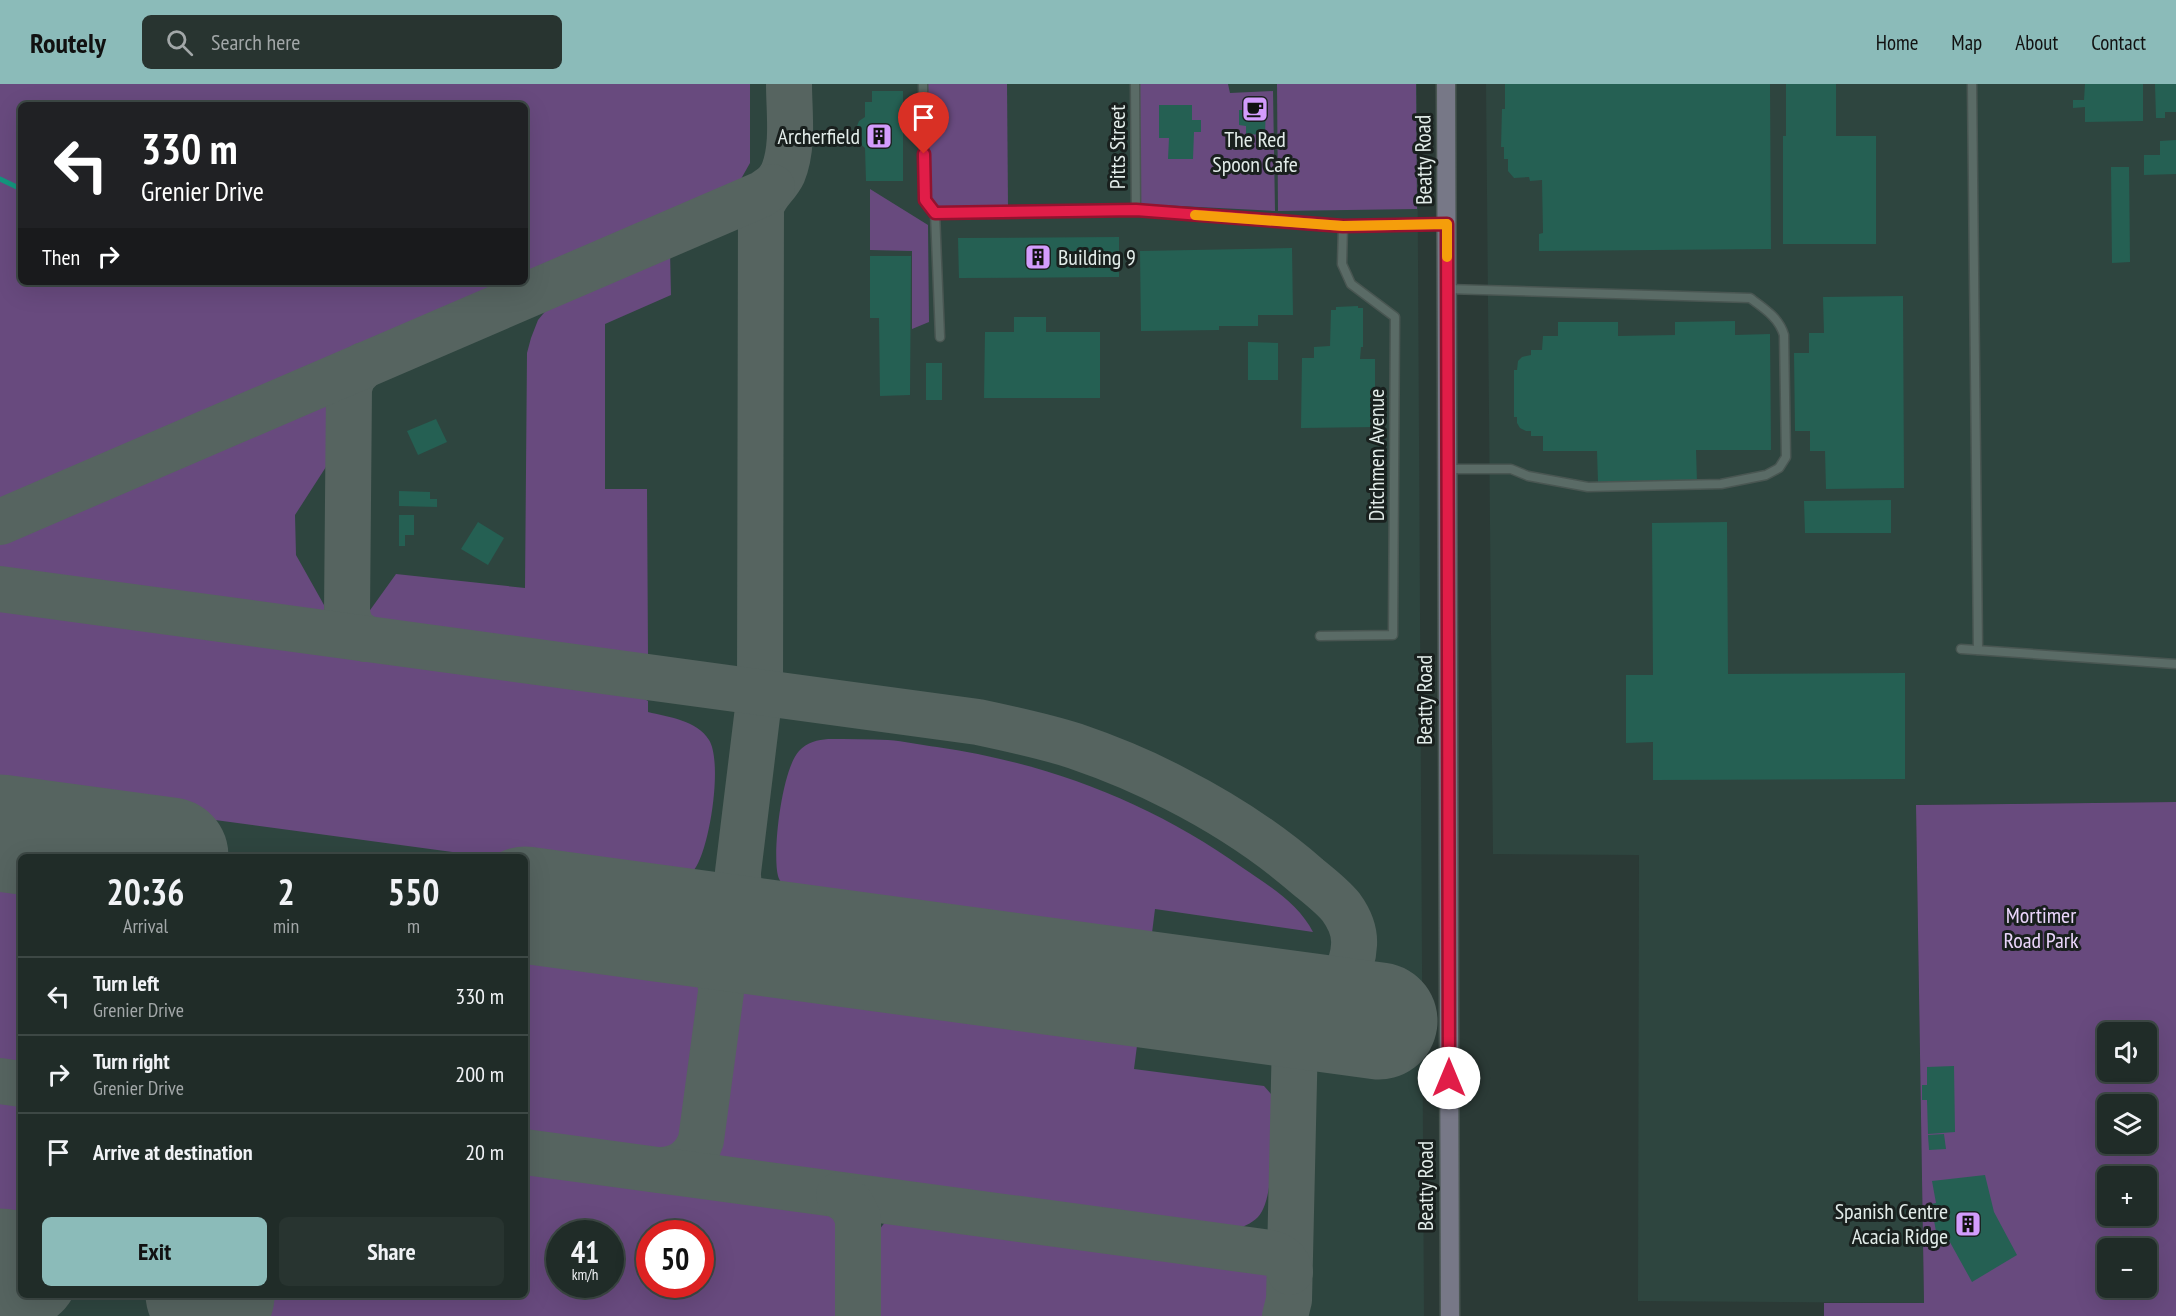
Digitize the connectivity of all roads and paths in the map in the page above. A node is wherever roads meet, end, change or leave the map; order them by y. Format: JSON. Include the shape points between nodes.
{"nodes":[{"id":1,"x":923,"y":84,"type":"edge"},
{"id":2,"x":1135,"y":84,"type":"edge"},
{"id":3,"x":1446,"y":84,"type":"edge"},
{"id":4,"x":1972,"y":84,"type":"edge"},
{"id":5,"x":1136,"y":210,"type":"junction"},
{"id":6,"x":935,"y":213,"type":"junction"},
{"id":7,"x":1447,"y":224,"type":"junction"},
{"id":8,"x":1343,"y":226,"type":"junction"},
{"id":9,"x":1447,"y":289,"type":"junction"},
{"id":10,"x":940,"y":337,"type":"dead end"},
{"id":11,"x":1447,"y":470,"type":"junction"},
{"id":12,"x":1320,"y":636,"type":"dead end"},
{"id":13,"x":1961,"y":649,"type":"dead end"},
{"id":14,"x":1978,"y":650,"type":"junction"},
{"id":15,"x":2176,"y":663,"type":"edge"},
{"id":16,"x":1450,"y":1316,"type":"edge"}],
"edges":[{"from":1,"to":6,"type":"lane","via":[[925,200]]},
{"from":2,"to":5,"type":"lane","name":"Pitts Street"},
{"from":3,"to":7,"type":"main road","name":"Beatty Road"},
{"from":4,"to":14,"type":"lane"},
{"from":5,"to":6,"type":"lane"},
{"from":5,"to":8,"type":"lane"},
{"from":6,"to":10,"type":"lane"},
{"from":7,"to":8,"type":"lane"},
{"from":7,"to":9,"type":"main road","name":"Beatty Road"},
{"from":8,"to":12,"type":"lane","name":"Ditchmen Avenue","via":[[1342,264],[1351,284],[1395,317],[1393,635]]},
{"from":9,"to":11,"type":"main road","name":"Beatty Road"},
{"from":9,"to":11,"type":"lane","via":[[1750,298],[1781,324],[1784,335],[1786,457],[1779,468],[1766,475],[1721,484],[1588,487],[1511,469]]},
{"from":11,"to":16,"type":"main road","name":"Beatty Road"},
{"from":13,"to":14,"type":"lane"},
{"from":14,"to":15,"type":"lane"}]}
